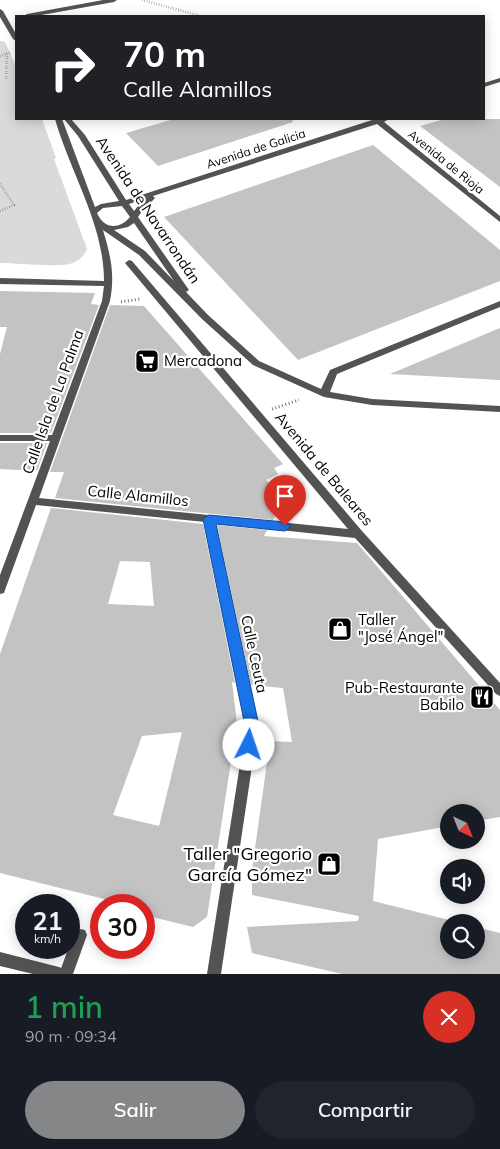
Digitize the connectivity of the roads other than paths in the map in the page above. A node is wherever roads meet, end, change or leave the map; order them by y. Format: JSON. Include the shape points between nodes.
{"nodes":[{"id":1,"x":114,"y":0,"type":"edge"},
{"id":2,"x":0,"y":10,"type":"edge"},
{"id":3,"x":32,"y":15,"type":"edge"},
{"id":4,"x":15,"y":18,"type":"edge"},
{"id":5,"x":6,"y":20,"type":"junction"},
{"id":6,"x":15,"y":37,"type":"edge"},
{"id":7,"x":500,"y":80,"type":"edge"},
{"id":8,"x":485,"y":85,"type":"edge"},
{"id":9,"x":58,"y":120,"type":"edge"},
{"id":10,"x":68,"y":120,"type":"edge"},
{"id":11,"x":382,"y":120,"type":"edge"},
{"id":12,"x":163,"y":191,"type":"junction"},
{"id":13,"x":124,"y":203,"type":"junction"},
{"id":14,"x":93,"y":212,"type":"junction"},
{"id":15,"x":135,"y":219,"type":"junction"},
{"id":16,"x":500,"y":220,"type":"edge"},
{"id":17,"x":97,"y":222,"type":"junction"},
{"id":18,"x":106,"y":228,"type":"junction"},
{"id":19,"x":129,"y":263,"type":"dead end"},
{"id":20,"x":0,"y":281,"type":"edge"},
{"id":21,"x":110,"y":284,"type":"junction"},
{"id":22,"x":500,"y":304,"type":"edge"},
{"id":23,"x":205,"y":317,"type":"junction"},
{"id":24,"x":324,"y":394,"type":"junction"},
{"id":25,"x":500,"y":409,"type":"edge"},
{"id":26,"x":0,"y":438,"type":"edge"},
{"id":27,"x":55,"y":438,"type":"junction"},
{"id":28,"x":33,"y":501,"type":"junction"},
{"id":29,"x":209,"y":519,"type":"junction"},
{"id":30,"x":358,"y":534,"type":"junction"},
{"id":31,"x":0,"y":590,"type":"edge"},
{"id":32,"x":500,"y":691,"type":"edge"},
{"id":33,"x":0,"y":959,"type":"edge"},
{"id":34,"x":71,"y":959,"type":"edge"},
{"id":35,"x":59,"y":974,"type":"edge"},
{"id":36,"x":66,"y":974,"type":"edge"},
{"id":37,"x":214,"y":974,"type":"edge"}],
"edges":[{"from":1,"to":3,"type":"street"},
{"from":2,"to":5,"type":"street"},
{"from":4,"to":5,"type":"street"},
{"from":5,"to":6,"type":"street"},
{"from":7,"to":8,"type":"street"},
{"from":9,"to":14,"type":"street"},
{"from":10,"to":13,"type":"street","name":"Avenida de Navarrondán"},
{"from":11,"to":12,"type":"street","name":"Avenida de Galicia"},
{"from":11,"to":16,"type":"street","name":"Avenida de Rioja"},
{"from":12,"to":13,"type":"street","name":"Avenida de Galicia"},
{"from":12,"to":15,"type":"street","name":"Avenida de Galicia","via":[[143,202]]},
{"from":13,"to":14,"type":"street","name":"Avenida de Galicia","via":[[101,206]]},
{"from":13,"to":15,"type":"street","name":"Avenida de Navarrondán"},
{"from":14,"to":17,"type":"street"},
{"from":15,"to":18,"type":"street","via":[[118,228]]},
{"from":15,"to":23,"type":"street","name":"Avenida de Navarrondán"},
{"from":17,"to":18,"type":"street","name":"Avenida de Navarrondán"},
{"from":17,"to":21,"type":"street","name":"Calle Isla de La Palma","via":[[110,265]]},
{"from":18,"to":23,"type":"street","name":"Avenida de Navarrondán","via":[[142,253]]},
{"from":19,"to":30,"type":"street","name":"Avenida de Baleares"},
{"from":20,"to":21,"type":"street"},
{"from":21,"to":27,"type":"street","name":"Calle Isla de La Palma"},
{"from":22,"to":24,"type":"street","via":[[333,372]]},
{"from":23,"to":24,"type":"street","name":"Avenida de Navarrondán","via":[[256,363]]},
{"from":24,"to":25,"type":"street","name":"Avenida de Navarrondán","via":[[372,402]]},
{"from":26,"to":27,"type":"street"},
{"from":27,"to":28,"type":"street","name":"Calle Isla de La Palma"},
{"from":28,"to":29,"type":"street","name":"Calle Alamillos"},
{"from":28,"to":31,"type":"street","name":"Calle Isla de La Palma"},
{"from":29,"to":30,"type":"street","name":"Calle Alamillos"},
{"from":29,"to":37,"type":"street","name":"Calle Ceuta","via":[[252,726]]},
{"from":30,"to":32,"type":"street","name":"Avenida de Baleares"},
{"from":33,"to":35,"type":"street"},
{"from":34,"to":36,"type":"street"}]}
